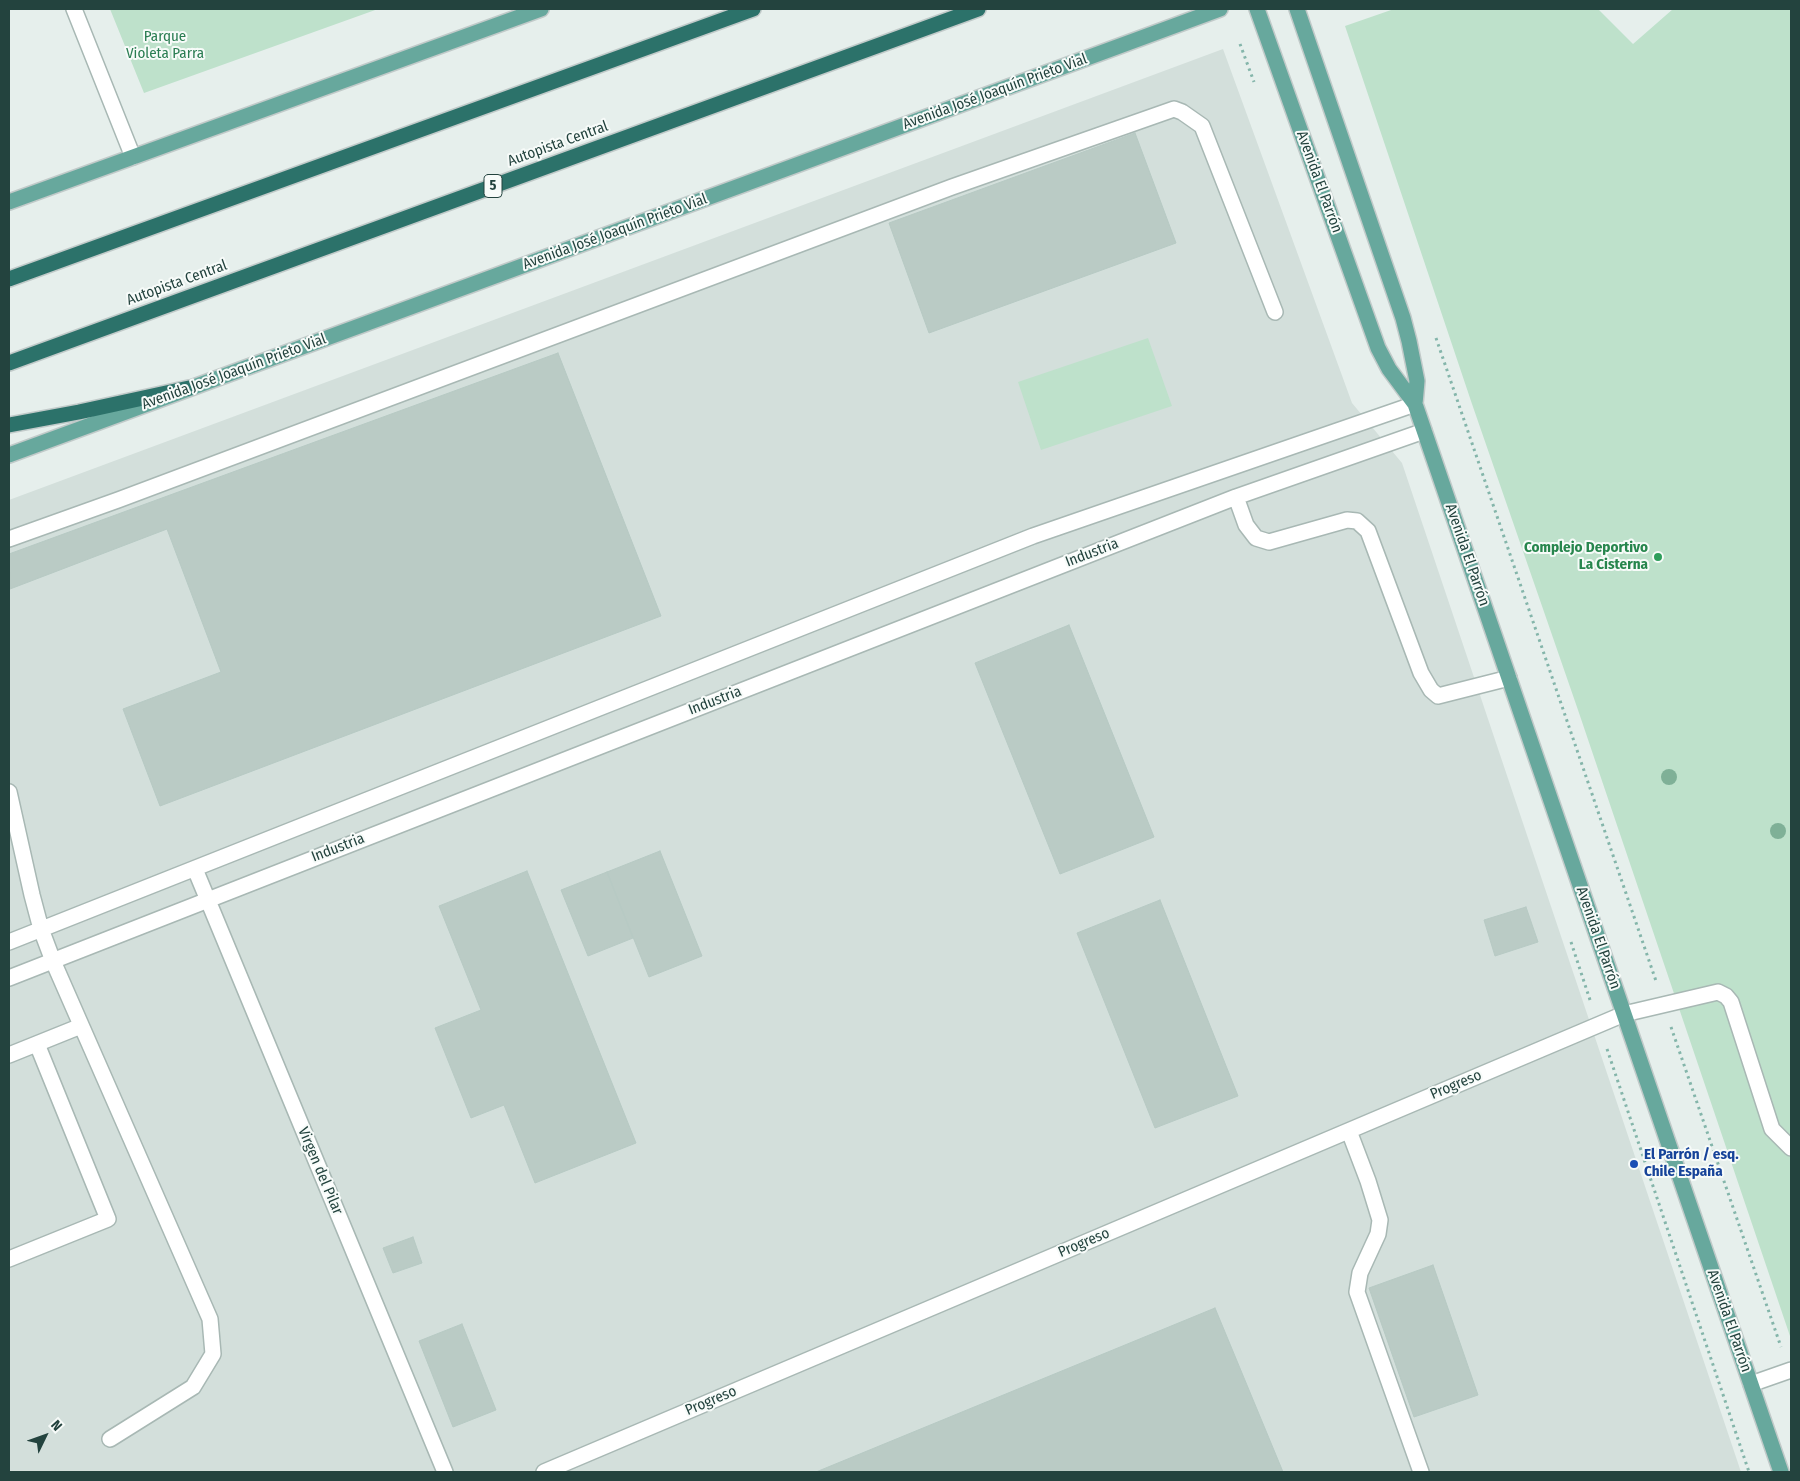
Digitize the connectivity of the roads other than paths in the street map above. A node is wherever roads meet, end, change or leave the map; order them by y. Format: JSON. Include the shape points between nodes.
{"nodes":[{"id":1,"x":74,"y":9,"type":"edge"},
{"id":2,"x":541,"y":9,"type":"edge"},
{"id":3,"x":753,"y":9,"type":"edge"},
{"id":4,"x":978,"y":9,"type":"edge"},
{"id":5,"x":1220,"y":9,"type":"edge"},
{"id":6,"x":1257,"y":9,"type":"edge"},
{"id":7,"x":1297,"y":9,"type":"edge"},
{"id":8,"x":133,"y":157,"type":"junction"},
{"id":9,"x":9,"y":202,"type":"edge"},
{"id":10,"x":9,"y":280,"type":"edge"},
{"id":11,"x":1275,"y":312,"type":"dead end"},
{"id":12,"x":9,"y":363,"type":"edge"},
{"id":13,"x":189,"y":388,"type":"junction"},
{"id":14,"x":1415,"y":404,"type":"junction"},
{"id":15,"x":9,"y":425,"type":"edge"},
{"id":16,"x":1424,"y":431,"type":"junction"},
{"id":17,"x":9,"y":455,"type":"edge"},
{"id":18,"x":1236,"y":497,"type":"junction"},
{"id":19,"x":9,"y":539,"type":"edge"},
{"id":20,"x":1509,"y":678,"type":"junction"},
{"id":21,"x":9,"y":792,"type":"edge"},
{"id":22,"x":195,"y":869,"type":"junction"},
{"id":23,"x":207,"y":900,"type":"junction"},
{"id":24,"x":41,"y":929,"type":"junction"},
{"id":25,"x":9,"y":942,"type":"edge"},
{"id":26,"x":52,"y":961,"type":"junction"},
{"id":27,"x":9,"y":978,"type":"edge"},
{"id":28,"x":1624,"y":1014,"type":"junction"},
{"id":29,"x":81,"y":1026,"type":"junction"},
{"id":30,"x":36,"y":1044,"type":"junction"},
{"id":31,"x":9,"y":1055,"type":"edge"},
{"id":32,"x":1348,"y":1131,"type":"junction"},
{"id":33,"x":1791,"y":1148,"type":"edge"},
{"id":34,"x":9,"y":1259,"type":"edge"},
{"id":35,"x":1790,"y":1371,"type":"edge"},
{"id":36,"x":1751,"y":1384,"type":"junction"},
{"id":37,"x":110,"y":1439,"type":"dead end"},
{"id":38,"x":445,"y":1472,"type":"edge"},
{"id":39,"x":544,"y":1472,"type":"edge"},
{"id":40,"x":1421,"y":1472,"type":"edge"},
{"id":41,"x":1781,"y":1472,"type":"edge"}],
"edges":[{"from":1,"to":8,"type":"street"},
{"from":2,"to":8,"type":"main road"},
{"from":3,"to":10,"type":"highway"},
{"from":4,"to":12,"type":"highway","name":"Autopista Central","number":"5"},
{"from":5,"to":13,"type":"main road","name":"Avenida José Joaquín Prieto Vial"},
{"from":6,"to":14,"type":"main road","name":"Avenida El Parrón","via":[[1378,348]]},
{"from":7,"to":14,"type":"main road","name":"Avenida El Parrón","via":[[1403,318],[1417,381]]},
{"from":8,"to":9,"type":"main road"},
{"from":11,"to":19,"type":"street","via":[[1202,126],[1174,109],[934,194]]},
{"from":13,"to":15,"type":"highway"},
{"from":13,"to":17,"type":"main road","name":"Avenida José Joaquín Prieto Vial"},
{"from":14,"to":16,"type":"main road","name":"Avenida El Parrón"},
{"from":14,"to":22,"type":"street","via":[[1033,536]]},
{"from":16,"to":18,"type":"street","name":"Industria"},
{"from":16,"to":20,"type":"main road","name":"Avenida El Parrón"},
{"from":18,"to":20,"type":"street","via":[[1246,525],[1256,538],[1269,542],[1347,520],[1357,521],[1368,531],[1421,673],[1438,696]]},
{"from":18,"to":23,"type":"street","name":"Industria"},
{"from":20,"to":28,"type":"main road","name":"Avenida El Parrón"},
{"from":21,"to":24,"type":"street"},
{"from":22,"to":23,"type":"street","name":"Virgen del Pilar"},
{"from":22,"to":24,"type":"street"},
{"from":23,"to":26,"type":"street","name":"Industria"},
{"from":23,"to":38,"type":"street","name":"Virgen del Pilar"},
{"from":24,"to":25,"type":"street"},
{"from":24,"to":26,"type":"street"},
{"from":26,"to":27,"type":"street","name":"Industria"},
{"from":26,"to":29,"type":"street"},
{"from":28,"to":32,"type":"street","name":"Progreso"},
{"from":28,"to":33,"type":"street","name":"Progreso","via":[[1718,992],[1726,996],[1731,1002],[1772,1129]]},
{"from":28,"to":36,"type":"main road","name":"Avenida El Parrón"},
{"from":29,"to":30,"type":"street"},
{"from":29,"to":37,"type":"street","via":[[210,1318],[213,1354],[193,1387]]},
{"from":30,"to":31,"type":"street"},
{"from":30,"to":34,"type":"street","via":[[108,1219]]},
{"from":32,"to":39,"type":"street","name":"Progreso"},
{"from":32,"to":40,"type":"street","via":[[1380,1220],[1378,1234],[1360,1273],[1357,1292]]},
{"from":35,"to":36,"type":"street"},
{"from":36,"to":41,"type":"main road","name":"Avenida El Parrón"}]}
